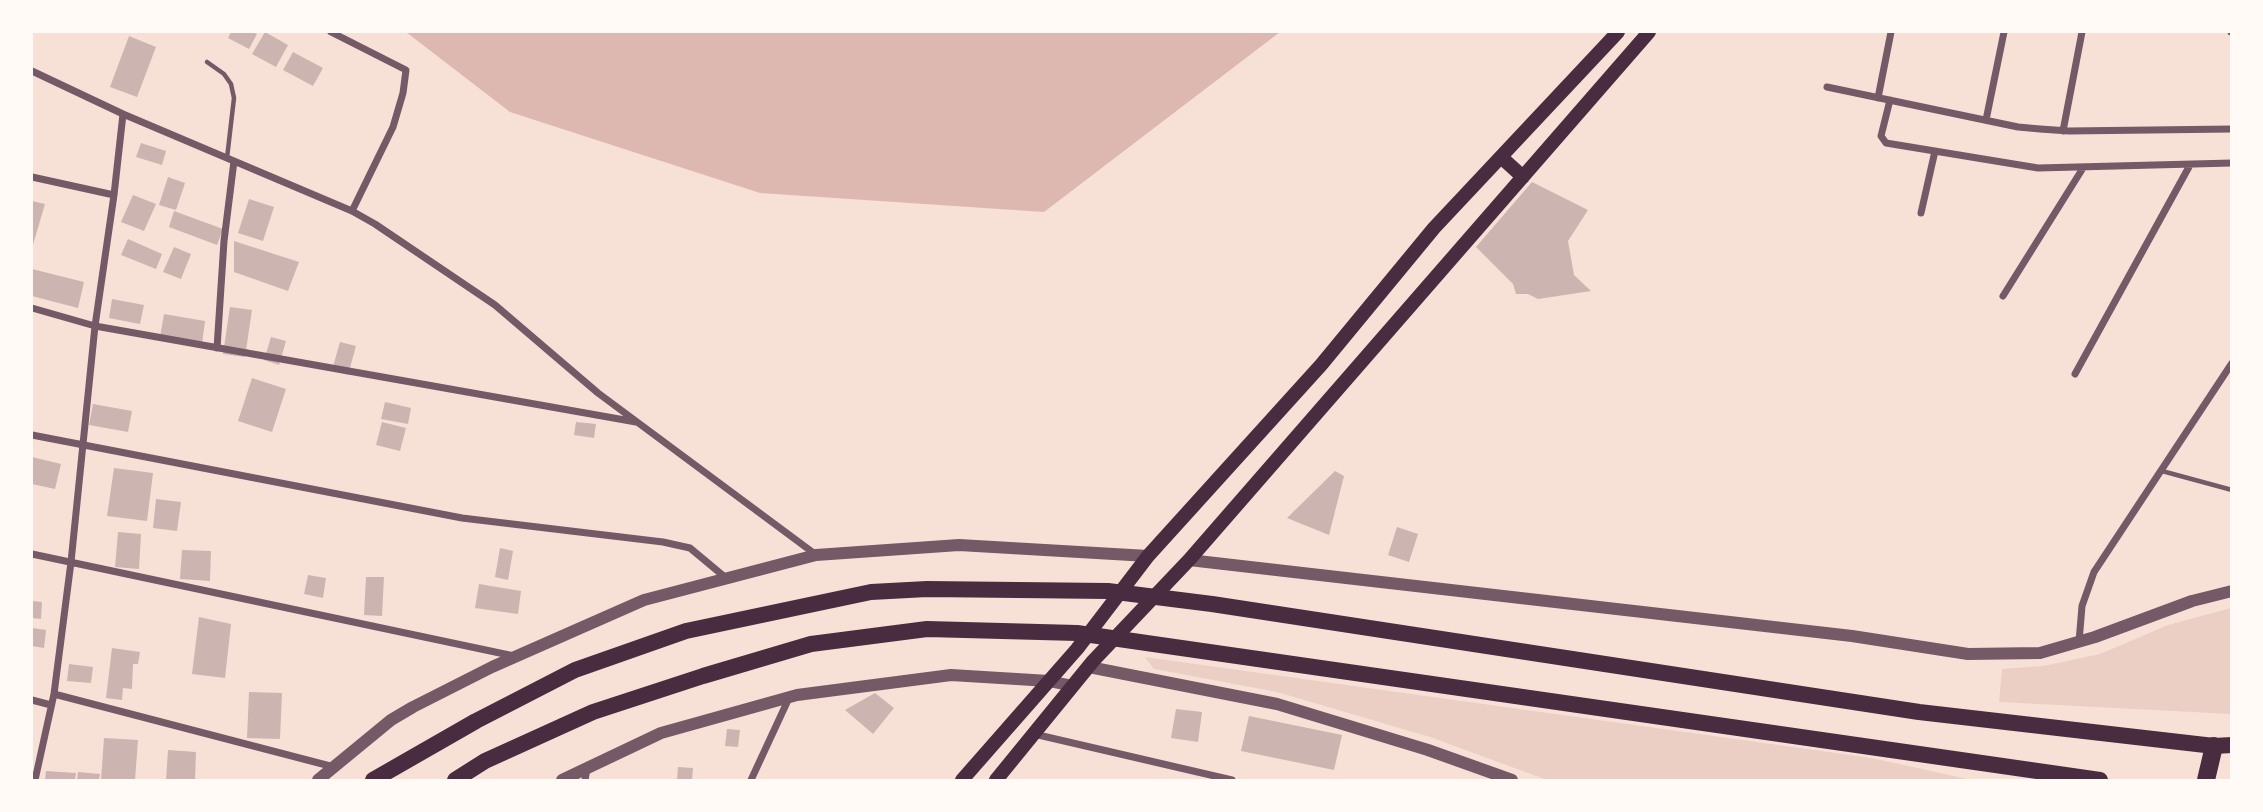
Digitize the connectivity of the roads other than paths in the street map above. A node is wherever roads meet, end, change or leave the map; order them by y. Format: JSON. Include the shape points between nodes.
{"nodes":[{"id":1,"x":331,"y":32,"type":"edge"},
{"id":2,"x":1618,"y":32,"type":"edge"},
{"id":3,"x":1649,"y":32,"type":"edge"},
{"id":4,"x":1892,"y":32,"type":"edge"},
{"id":5,"x":2004,"y":32,"type":"edge"},
{"id":6,"x":2082,"y":32,"type":"edge"},
{"id":7,"x":207,"y":62,"type":"dead end"},
{"id":8,"x":32,"y":71,"type":"edge"},
{"id":9,"x":1828,"y":87,"type":"dead end"},
{"id":10,"x":1878,"y":98,"type":"junction"},
{"id":11,"x":1891,"y":100,"type":"junction"},
{"id":12,"x":123,"y":114,"type":"junction"},
{"id":13,"x":1986,"y":120,"type":"junction"},
{"id":14,"x":2231,"y":129,"type":"edge"},
{"id":15,"x":2063,"y":131,"type":"junction"},
{"id":16,"x":1935,"y":151,"type":"junction"},
{"id":17,"x":1501,"y":157,"type":"junction"},
{"id":18,"x":230,"y":159,"type":"junction"},
{"id":19,"x":2231,"y":163,"type":"edge"},
{"id":20,"x":2190,"y":165,"type":"junction"},
{"id":21,"x":2083,"y":168,"type":"junction"},
{"id":22,"x":32,"y":177,"type":"edge"},
{"id":23,"x":1523,"y":177,"type":"junction"},
{"id":24,"x":114,"y":195,"type":"junction"},
{"id":25,"x":352,"y":211,"type":"junction"},
{"id":26,"x":1921,"y":213,"type":"dead end"},
{"id":27,"x":2003,"y":296,"type":"dead end"},
{"id":28,"x":32,"y":308,"type":"edge"},
{"id":29,"x":95,"y":326,"type":"junction"},
{"id":30,"x":217,"y":348,"type":"junction"},
{"id":31,"x":2231,"y":363,"type":"edge"},
{"id":32,"x":2075,"y":374,"type":"dead end"},
{"id":33,"x":638,"y":422,"type":"junction"},
{"id":34,"x":32,"y":435,"type":"edge"},
{"id":35,"x":82,"y":445,"type":"junction"},
{"id":36,"x":2162,"y":471,"type":"junction"},
{"id":37,"x":2231,"y":490,"type":"edge"},
{"id":38,"x":32,"y":554,"type":"edge"},
{"id":39,"x":816,"y":555,"type":"junction"},
{"id":40,"x":1148,"y":556,"type":"junction"},
{"id":41,"x":1189,"y":560,"type":"junction"},
{"id":42,"x":71,"y":562,"type":"junction"},
{"id":43,"x":726,"y":578,"type":"junction"},
{"id":44,"x":2231,"y":591,"type":"edge"},
{"id":45,"x":2079,"y":642,"type":"junction"},
{"id":46,"x":516,"y":656,"type":"junction"},
{"id":47,"x":1089,"y":667,"type":"junction"},
{"id":48,"x":1049,"y":681,"type":"junction"},
{"id":49,"x":1073,"y":686,"type":"junction"},
{"id":50,"x":54,"y":694,"type":"junction"},
{"id":51,"x":789,"y":697,"type":"junction"},
{"id":52,"x":32,"y":700,"type":"edge"},
{"id":53,"x":51,"y":705,"type":"junction"},
{"id":54,"x":1033,"y":734,"type":"junction"},
{"id":55,"x":2222,"y":745,"type":"edge"},
{"id":56,"x":334,"y":767,"type":"junction"},
{"id":57,"x":586,"y":775,"type":"edge"},
{"id":58,"x":34,"y":780,"type":"edge"},
{"id":59,"x":318,"y":780,"type":"edge"},
{"id":60,"x":373,"y":780,"type":"edge"},
{"id":61,"x":456,"y":780,"type":"edge"},
{"id":62,"x":562,"y":780,"type":"edge"},
{"id":63,"x":751,"y":780,"type":"edge"},
{"id":64,"x":962,"y":780,"type":"edge"},
{"id":65,"x":996,"y":780,"type":"edge"},
{"id":66,"x":1232,"y":780,"type":"edge"},
{"id":67,"x":1512,"y":780,"type":"edge"},
{"id":68,"x":2100,"y":780,"type":"edge"},
{"id":69,"x":2206,"y":780,"type":"edge"}],
"edges":[{"from":1,"to":25,"type":"street","via":[[406,70],[393,127]]},
{"from":2,"to":17,"type":"main road"},
{"from":3,"to":23,"type":"main road"},
{"from":4,"to":10,"type":"street"},
{"from":5,"to":13,"type":"street"},
{"from":6,"to":15,"type":"street"},
{"from":7,"to":18,"type":"lane","via":[[231,84]]},
{"from":8,"to":12,"type":"street"},
{"from":9,"to":10,"type":"street"},
{"from":10,"to":11,"type":"street"},
{"from":11,"to":13,"type":"street"},
{"from":11,"to":16,"type":"street","via":[[1881,136],[1886,143]]},
{"from":12,"to":18,"type":"street"},
{"from":12,"to":24,"type":"street"},
{"from":13,"to":15,"type":"street"},
{"from":14,"to":15,"type":"street"},
{"from":16,"to":21,"type":"street","via":[[2038,169]]},
{"from":16,"to":26,"type":"street"},
{"from":17,"to":23,"type":"main road"},
{"from":17,"to":40,"type":"main road"},
{"from":18,"to":25,"type":"street"},
{"from":18,"to":30,"type":"street"},
{"from":19,"to":20,"type":"street"},
{"from":20,"to":21,"type":"street"},
{"from":20,"to":32,"type":"street"},
{"from":21,"to":27,"type":"street"},
{"from":22,"to":24,"type":"street"},
{"from":23,"to":41,"type":"main road"},
{"from":24,"to":29,"type":"street"},
{"from":25,"to":33,"type":"street","via":[[495,305]]},
{"from":28,"to":29,"type":"street"},
{"from":29,"to":30,"type":"street"},
{"from":29,"to":35,"type":"street"},
{"from":30,"to":33,"type":"street"},
{"from":31,"to":36,"type":"street"},
{"from":33,"to":39,"type":"street"},
{"from":34,"to":35,"type":"street"},
{"from":35,"to":42,"type":"street"},
{"from":35,"to":43,"type":"street","via":[[451,517],[663,542],[690,548]]},
{"from":36,"to":37,"type":"lane"},
{"from":36,"to":45,"type":"street","via":[[2094,572],[2081,607]]},
{"from":38,"to":42,"type":"street"},
{"from":39,"to":40,"type":"street","via":[[959,545]]},
{"from":39,"to":43,"type":"street"},
{"from":40,"to":48,"type":"main road"},
{"from":41,"to":45,"type":"street","via":[[1853,636],[1968,654],[2040,653]]},
{"from":41,"to":47,"type":"main road"},
{"from":42,"to":46,"type":"street"},
{"from":42,"to":50,"type":"street"},
{"from":43,"to":46,"type":"street","via":[[644,600]]},
{"from":44,"to":45,"type":"street"},
{"from":46,"to":56,"type":"street","via":[[391,720]]},
{"from":47,"to":49,"type":"main road"},
{"from":47,"to":67,"type":"street","via":[[1277,704]]},
{"from":48,"to":49,"type":"street"},
{"from":48,"to":51,"type":"street","via":[[951,675]]},
{"from":48,"to":64,"type":"main road"},
{"from":49,"to":54,"type":"main road"},
{"from":50,"to":53,"type":"street"},
{"from":50,"to":56,"type":"street"},
{"from":51,"to":57,"type":"street","via":[[661,733]]},
{"from":51,"to":63,"type":"street"},
{"from":52,"to":53,"type":"street"},
{"from":53,"to":58,"type":"street"},
{"from":54,"to":65,"type":"main road"},
{"from":54,"to":66,"type":"street"},
{"from":55,"to":60,"type":"highway","via":[[1919,712],[1098,590],[927,589],[871,592],[686,631],[575,670]]},
{"from":55,"to":69,"type":"highway"},
{"from":56,"to":59,"type":"street"},
{"from":57,"to":62,"type":"street"},
{"from":61,"to":68,"type":"highway","via":[[485,761],[593,712],[811,644],[927,629],[1077,633]]}]}
